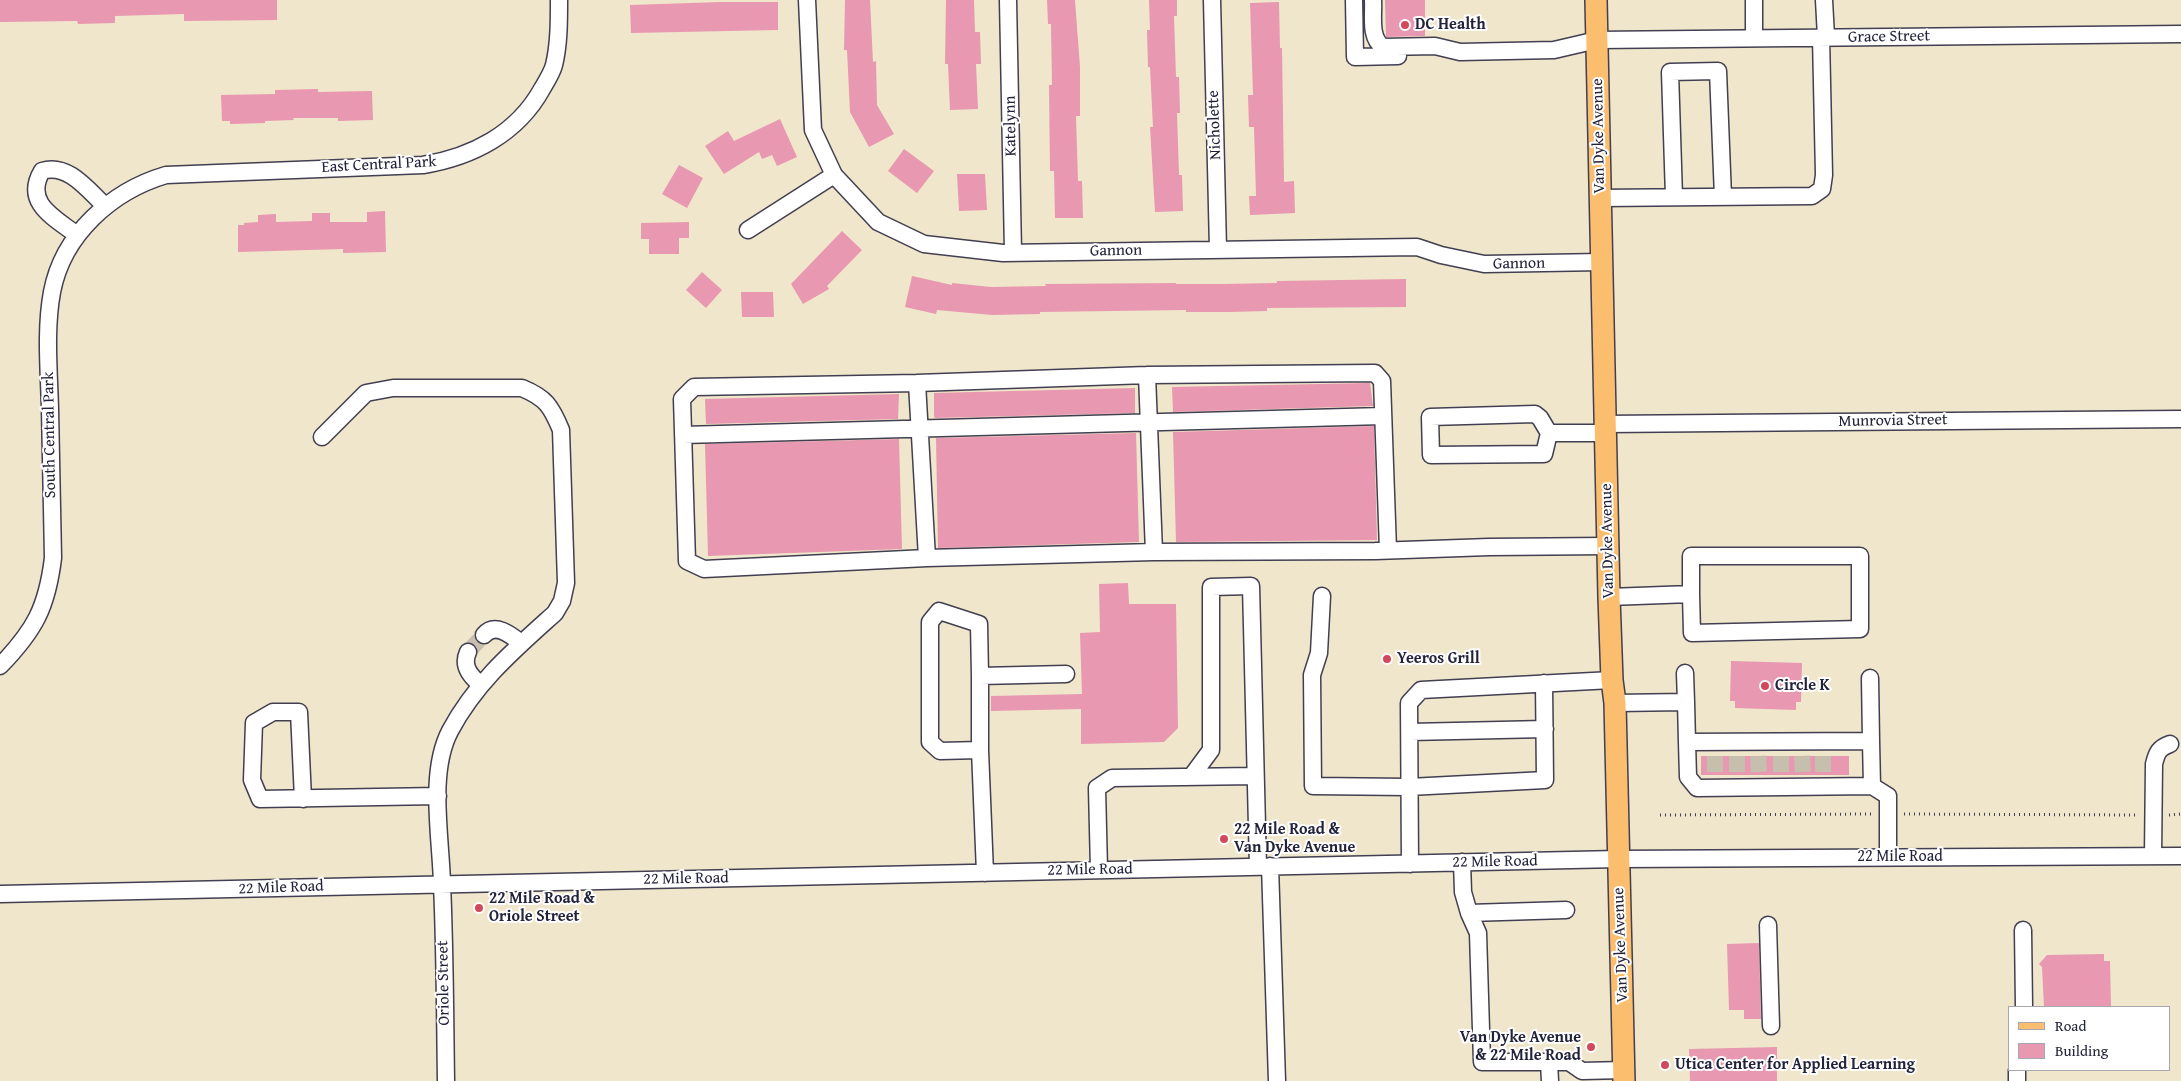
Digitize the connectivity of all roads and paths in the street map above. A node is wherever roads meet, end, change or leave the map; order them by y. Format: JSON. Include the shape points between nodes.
{"nodes":[{"id":1,"x":559,"y":0,"type":"edge"},
{"id":2,"x":808,"y":0,"type":"edge"},
{"id":3,"x":1008,"y":0,"type":"edge"},
{"id":4,"x":1212,"y":0,"type":"edge"},
{"id":5,"x":1354,"y":0,"type":"edge"},
{"id":6,"x":1373,"y":0,"type":"edge"},
{"id":7,"x":1596,"y":0,"type":"edge"},
{"id":8,"x":1754,"y":0,"type":"edge"},
{"id":9,"x":1824,"y":0,"type":"edge"},
{"id":10,"x":2181,"y":34,"type":"edge"},
{"id":11,"x":1824,"y":37,"type":"junction"},
{"id":12,"x":1754,"y":38,"type":"junction"},
{"id":13,"x":1597,"y":40,"type":"junction"},
{"id":14,"x":1460,"y":52,"type":"junction"},
{"id":15,"x":834,"y":175,"type":"junction"},
{"id":16,"x":1674,"y":197,"type":"junction"},
{"id":17,"x":1723,"y":197,"type":"junction"},
{"id":18,"x":1601,"y":198,"type":"junction"},
{"id":19,"x":105,"y":206,"type":"junction"},
{"id":20,"x":748,"y":230,"type":"dead end"},
{"id":21,"x":77,"y":234,"type":"junction"},
{"id":22,"x":1218,"y":249,"type":"junction"},
{"id":23,"x":1013,"y":252,"type":"junction"},
{"id":24,"x":1602,"y":262,"type":"junction"},
{"id":25,"x":1147,"y":375,"type":"junction"},
{"id":26,"x":917,"y":383,"type":"junction"},
{"id":27,"x":1383,"y":416,"type":"junction"},
{"id":28,"x":2181,"y":419,"type":"edge"},
{"id":29,"x":1149,"y":422,"type":"junction"},
{"id":30,"x":920,"y":428,"type":"junction"},
{"id":31,"x":1605,"y":428,"type":"junction"},
{"id":32,"x":1549,"y":433,"type":"junction"},
{"id":33,"x":683,"y":435,"type":"junction"},
{"id":34,"x":322,"y":437,"type":"dead end"},
{"id":35,"x":1608,"y":546,"type":"junction"},
{"id":36,"x":1388,"y":550,"type":"junction"},
{"id":37,"x":1154,"y":552,"type":"junction"},
{"id":38,"x":927,"y":558,"type":"junction"},
{"id":39,"x":1691,"y":594,"type":"junction"},
{"id":40,"x":1322,"y":596,"type":"dead end"},
{"id":41,"x":1609,"y":597,"type":"junction"},
{"id":42,"x":484,"y":635,"type":"tunnel mouth"},
{"id":43,"x":521,"y":644,"type":"junction"},
{"id":44,"x":468,"y":652,"type":"dead end"},
{"id":45,"x":0,"y":666,"type":"edge"},
{"id":46,"x":1685,"y":673,"type":"dead end"},
{"id":47,"x":1066,"y":674,"type":"dead end"},
{"id":48,"x":980,"y":676,"type":"junction"},
{"id":49,"x":1870,"y":678,"type":"dead end"},
{"id":50,"x":1612,"y":680,"type":"junction"},
{"id":51,"x":1544,"y":683,"type":"junction"},
{"id":52,"x":480,"y":684,"type":"junction"},
{"id":53,"x":1686,"y":702,"type":"junction"},
{"id":54,"x":1614,"y":703,"type":"junction"},
{"id":55,"x":1545,"y":729,"type":"junction"},
{"id":56,"x":1410,"y":732,"type":"junction"},
{"id":57,"x":1871,"y":741,"type":"junction"},
{"id":58,"x":1687,"y":742,"type":"junction"},
{"id":59,"x":2170,"y":744,"type":"dead end"},
{"id":60,"x":980,"y":750,"type":"junction"},
{"id":61,"x":1254,"y":776,"type":"junction"},
{"id":62,"x":1191,"y":777,"type":"junction"},
{"id":63,"x":1872,"y":786,"type":"junction"},
{"id":64,"x":1408,"y":787,"type":"junction"},
{"id":65,"x":438,"y":796,"type":"junction"},
{"id":66,"x":303,"y":798,"type":"junction"},
{"id":67,"x":1888,"y":814,"type":"junction"},
{"id":68,"x":2181,"y":814,"type":"edge"},
{"id":69,"x":1660,"y":815,"type":"dead end"},
{"id":70,"x":2154,"y":815,"type":"junction"},
{"id":71,"x":2153,"y":856,"type":"junction"},
{"id":72,"x":2181,"y":856,"type":"edge"},
{"id":73,"x":1888,"y":858,"type":"junction"},
{"id":74,"x":1618,"y":859,"type":"junction"},
{"id":75,"x":1462,"y":862,"type":"junction"},
{"id":76,"x":1410,"y":864,"type":"junction"},
{"id":77,"x":1264,"y":866,"type":"junction"},
{"id":78,"x":1099,"y":870,"type":"junction"},
{"id":79,"x":986,"y":872,"type":"junction"},
{"id":80,"x":442,"y":884,"type":"junction"},
{"id":81,"x":0,"y":894,"type":"edge"},
{"id":82,"x":1566,"y":910,"type":"dead end"},
{"id":83,"x":1468,"y":913,"type":"junction"},
{"id":84,"x":1773,"y":925,"type":"dead end"},
{"id":85,"x":2023,"y":930,"type":"dead end"},
{"id":86,"x":2024,"y":1006,"type":"edge"},
{"id":87,"x":1775,"y":1026,"type":"dead end"},
{"id":88,"x":1549,"y":1062,"type":"junction"},
{"id":89,"x":1624,"y":1076,"type":"edge"},
{"id":90,"x":446,"y":1081,"type":"edge"},
{"id":91,"x":1277,"y":1081,"type":"edge"},
{"id":92,"x":1550,"y":1081,"type":"edge"}],
"edges":[{"from":1,"to":19,"type":"street","name":"East Central Park","via":[[554,66],[536,99],[506,132],[475,150],[444,162],[416,166],[176,173],[140,184]]},
{"from":2,"to":15,"type":"street","name":"Gannon","via":[[812,130]]},
{"from":3,"to":23,"type":"street","name":"Katelynn"},
{"from":4,"to":22,"type":"street","name":"Nicholette"},
{"from":5,"to":14,"type":"street","via":[[1355,57]]},
{"from":6,"to":14,"type":"street","via":[[1374,36],[1383,47],[1435,46]]},
{"from":7,"to":13,"type":"main road","name":"Van Dyke Avenue"},
{"from":8,"to":12,"type":"street"},
{"from":9,"to":11,"type":"street"},
{"from":10,"to":11,"type":"street","name":"Grace Street"},
{"from":11,"to":12,"type":"street","name":"Grace Street"},
{"from":11,"to":17,"type":"street","via":[[1822,189],[1812,196]]},
{"from":12,"to":13,"type":"street","name":"Grace Street"},
{"from":13,"to":14,"type":"street","name":"Grace Street","via":[[1554,50]]},
{"from":13,"to":18,"type":"main road","name":"Van Dyke Avenue"},
{"from":15,"to":20,"type":"street"},
{"from":15,"to":23,"type":"street","name":"Gannon","via":[[878,222],[924,244]]},
{"from":16,"to":17,"type":"street"},
{"from":16,"to":17,"type":"street","via":[[1670,72],[1718,71]]},
{"from":16,"to":18,"type":"street"},
{"from":18,"to":24,"type":"main road","name":"Van Dyke Avenue"},
{"from":19,"to":21,"type":"street","name":"South Central Park"},
{"from":19,"to":21,"type":"street","via":[[64,171],[52,168],[42,171],[35,183],[35,194],[41,205]]},
{"from":21,"to":45,"type":"street","name":"South Central Park","via":[[56,279],[51,301],[50,581],[36,622]]},
{"from":22,"to":23,"type":"street","name":"Gannon"},
{"from":22,"to":24,"type":"street","name":"Gannon","via":[[1417,247],[1484,264]]},
{"from":24,"to":31,"type":"main road","name":"Van Dyke Avenue"},
{"from":25,"to":26,"type":"street"},
{"from":25,"to":27,"type":"street","via":[[1375,373],[1382,381]]},
{"from":25,"to":29,"type":"street"},
{"from":26,"to":30,"type":"street"},
{"from":26,"to":33,"type":"street","via":[[694,386],[682,399]]},
{"from":27,"to":29,"type":"street"},
{"from":27,"to":36,"type":"street"},
{"from":28,"to":31,"type":"street","name":"Munrovia Street"},
{"from":29,"to":30,"type":"street"},
{"from":29,"to":37,"type":"street"},
{"from":30,"to":33,"type":"street"},
{"from":30,"to":38,"type":"street"},
{"from":31,"to":32,"type":"street","name":"Munrovia Street"},
{"from":31,"to":35,"type":"main road","name":"Van Dyke Avenue"},
{"from":32,"to":32,"type":"street","via":[[1534,414],[1430,417],[1431,455],[1544,454]]},
{"from":33,"to":38,"type":"street","via":[[687,561],[704,569]]},
{"from":34,"to":43,"type":"street","name":"Oriole Street","via":[[366,393],[393,388],[522,388],[540,396],[554,413],[561,430],[566,583],[555,613]]},
{"from":35,"to":36,"type":"street"},
{"from":35,"to":41,"type":"main road","name":"Van Dyke Avenue"},
{"from":36,"to":37,"type":"street"},
{"from":37,"to":38,"type":"street"},
{"from":39,"to":39,"type":"street","via":[[1691,556],[1860,556],[1860,629],[1692,633]]},
{"from":39,"to":41,"type":"street"},
{"from":40,"to":64,"type":"street","via":[[1319,653],[1312,675],[1313,786]]},
{"from":41,"to":50,"type":"main road","name":"Van Dyke Avenue"},
{"from":42,"to":43,"type":"street","via":[[487,631],[508,632]]},
{"from":43,"to":52,"type":"street","name":"Oriole Street"},
{"from":44,"to":52,"type":"street","via":[[465,659],[467,668],[471,677]]},
{"from":46,"to":53,"type":"street"},
{"from":47,"to":48,"type":"street"},
{"from":48,"to":60,"type":"street"},
{"from":48,"to":60,"type":"street","via":[[979,624],[939,611],[930,622],[930,742],[940,751]]},
{"from":49,"to":57,"type":"street"},
{"from":50,"to":51,"type":"street"},
{"from":50,"to":54,"type":"main road","name":"Van Dyke Avenue"},
{"from":51,"to":55,"type":"street"},
{"from":51,"to":56,"type":"street","via":[[1421,690],[1409,703]]},
{"from":52,"to":65,"type":"street","name":"Oriole Street","via":[[450,732],[441,760]]},
{"from":53,"to":54,"type":"street"},
{"from":53,"to":58,"type":"street"},
{"from":54,"to":74,"type":"main road","name":"Van Dyke Avenue"},
{"from":55,"to":56,"type":"street"},
{"from":55,"to":64,"type":"street","via":[[1546,780]]},
{"from":56,"to":64,"type":"street"},
{"from":57,"to":58,"type":"street","via":[[1823,749],[1715,749]]},
{"from":57,"to":63,"type":"street"},
{"from":58,"to":63,"type":"street","via":[[1688,777],[1697,788],[1715,782],[1737,781],[1823,781]]},
{"from":59,"to":70,"type":"street","via":[[2161,747],[2156,754]]},
{"from":60,"to":79,"type":"street"},
{"from":61,"to":62,"type":"street"},
{"from":61,"to":62,"type":"street","via":[[1251,586],[1211,587],[1211,750]]},
{"from":61,"to":77,"type":"street"},
{"from":62,"to":78,"type":"street","via":[[1112,778],[1097,788]]},
{"from":63,"to":67,"type":"street","via":[[1888,796]]},
{"from":64,"to":76,"type":"street"},
{"from":65,"to":66,"type":"street"},
{"from":65,"to":80,"type":"street","name":"Oriole Street"},
{"from":66,"to":66,"type":"street","via":[[260,799],[252,780],[254,723],[272,712],[298,712]]},
{"from":67,"to":69,"type":"path"},
{"from":67,"to":70,"type":"path"},
{"from":67,"to":73,"type":"street"},
{"from":68,"to":70,"type":"path"},
{"from":70,"to":71,"type":"street"},
{"from":71,"to":72,"type":"street","name":"22 Mile Road"},
{"from":71,"to":73,"type":"street","name":"22 Mile Road"},
{"from":73,"to":74,"type":"street","name":"22 Mile Road"},
{"from":74,"to":75,"type":"street","name":"22 Mile Road"},
{"from":74,"to":89,"type":"main road","name":"Van Dyke Avenue"},
{"from":75,"to":76,"type":"street","name":"22 Mile Road"},
{"from":75,"to":83,"type":"street","via":[[1463,892]]},
{"from":76,"to":77,"type":"street","name":"22 Mile Road"},
{"from":77,"to":78,"type":"street","name":"22 Mile Road"},
{"from":77,"to":91,"type":"street"},
{"from":78,"to":79,"type":"street","name":"22 Mile Road"},
{"from":79,"to":80,"type":"street","name":"22 Mile Road"},
{"from":80,"to":81,"type":"street","name":"22 Mile Road"},
{"from":80,"to":90,"type":"street","name":"Oriole Street"},
{"from":82,"to":83,"type":"street"},
{"from":83,"to":88,"type":"street","via":[[1478,933],[1482,1062]]},
{"from":84,"to":87,"type":"street"},
{"from":85,"to":86,"type":"street"},
{"from":88,"to":89,"type":"street","via":[[1569,1062],[1582,1071]]},
{"from":88,"to":92,"type":"street"}]}
